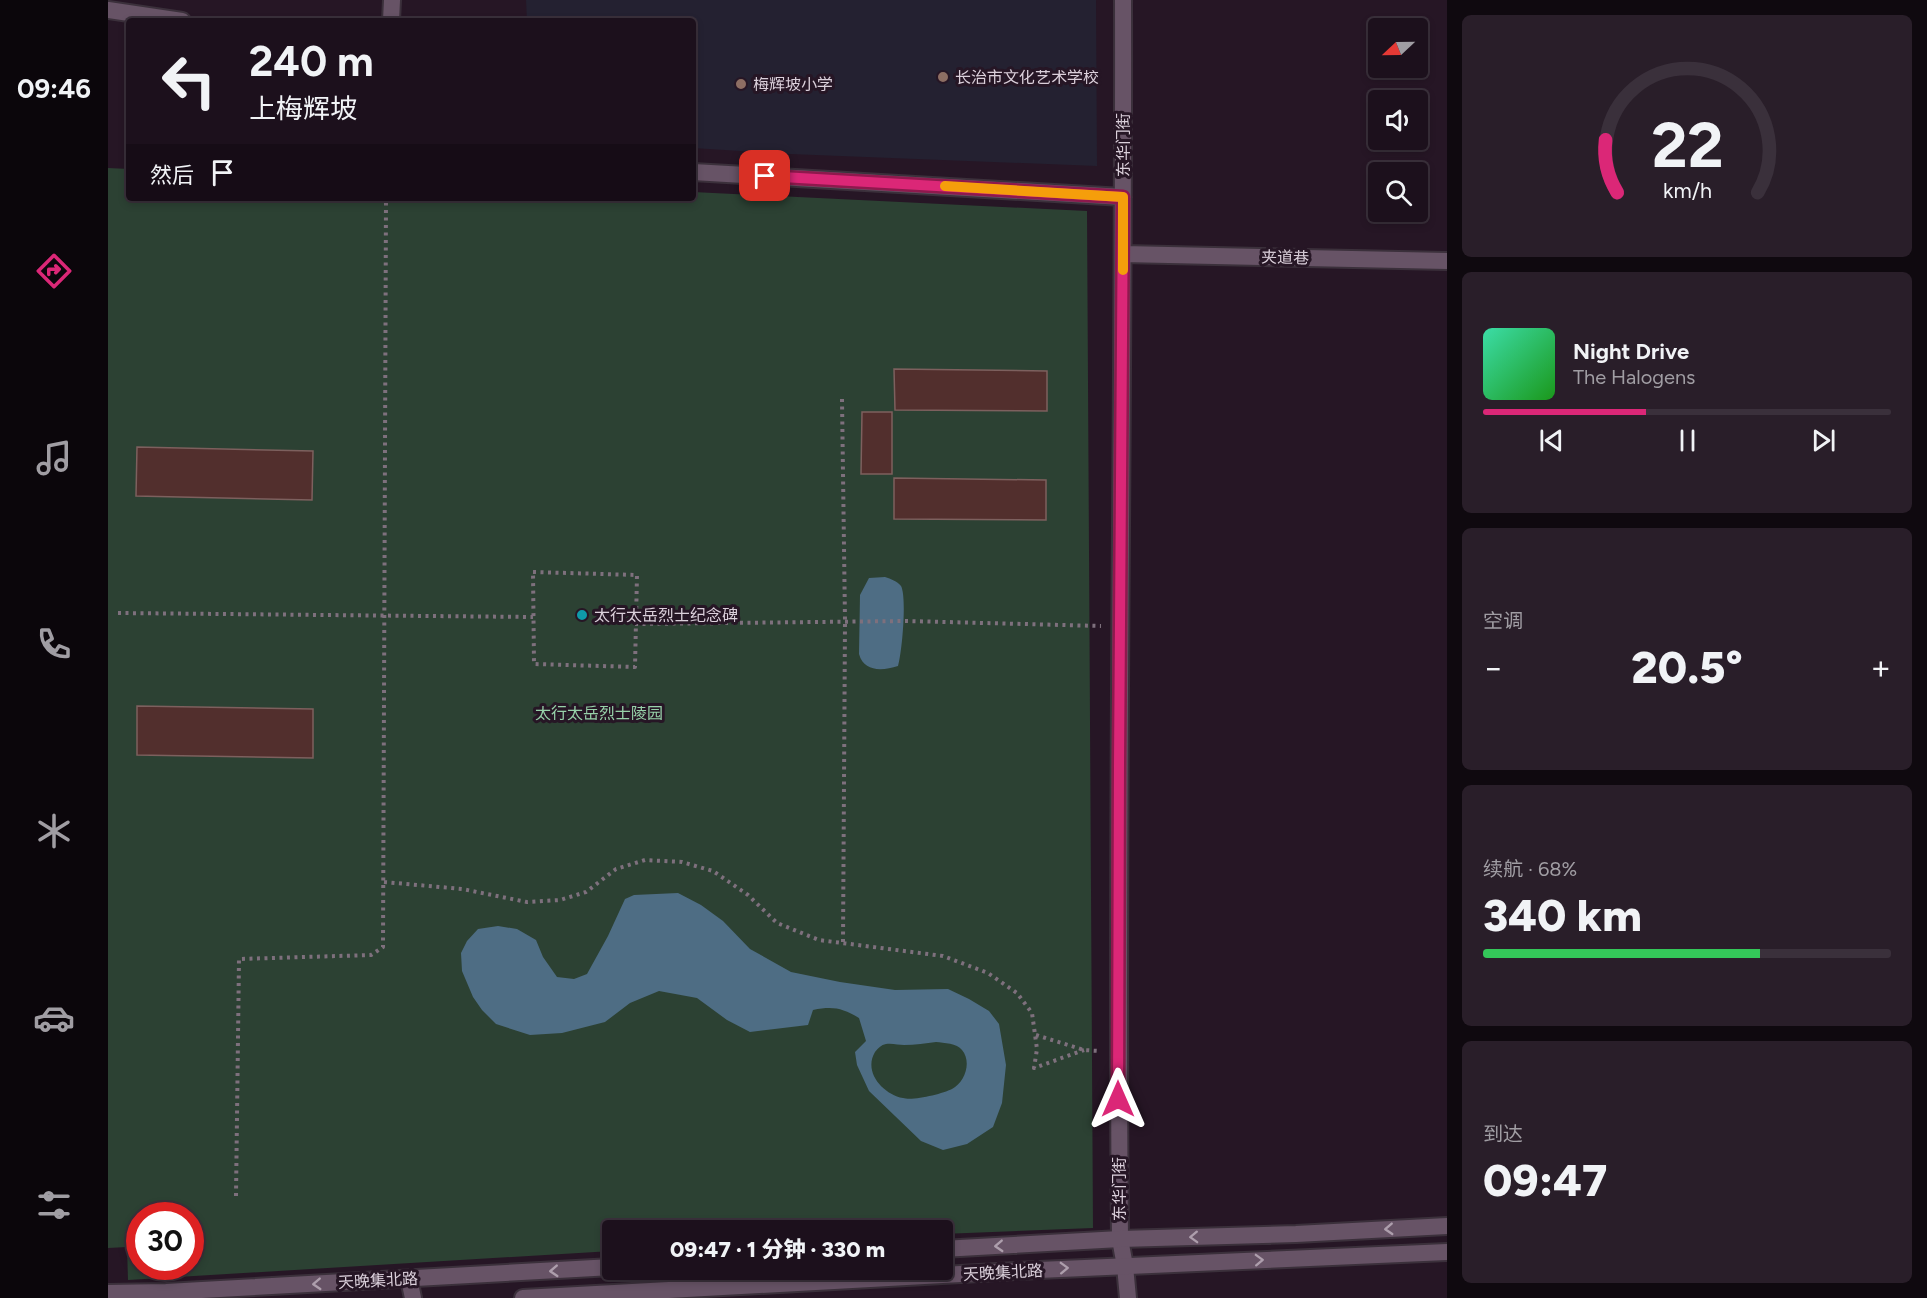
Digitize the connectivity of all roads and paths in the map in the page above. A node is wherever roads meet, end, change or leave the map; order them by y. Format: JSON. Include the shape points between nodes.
{"nodes":[{"id":1,"x":392,"y":0,"type":"edge"},
{"id":2,"x":1123,"y":0,"type":"edge"},
{"id":3,"x":108,"y":10,"type":"edge"},
{"id":4,"x":162,"y":18,"type":"edge"},
{"id":5,"x":391,"y":18,"type":"edge"},
{"id":6,"x":696,"y":172,"type":"edge"},
{"id":7,"x":1123,"y":197,"type":"junction"},
{"id":8,"x":386,"y":201,"type":"edge"},
{"id":9,"x":1123,"y":254,"type":"junction"},
{"id":10,"x":1447,"y":261,"type":"edge"},
{"id":11,"x":842,"y":399,"type":"dead end"},
{"id":12,"x":118,"y":613,"type":"dead end"},
{"id":13,"x":385,"y":615,"type":"junction"},
{"id":14,"x":533,"y":617,"type":"junction"},
{"id":15,"x":845,"y":621,"type":"junction"},
{"id":16,"x":635,"y":624,"type":"junction"},
{"id":17,"x":1120,"y":627,"type":"junction"},
{"id":18,"x":384,"y":882,"type":"junction"},
{"id":19,"x":843,"y":944,"type":"junction"},
{"id":20,"x":1036,"y":1035,"type":"junction"},
{"id":21,"x":1084,"y":1050,"type":"junction"},
{"id":22,"x":1118,"y":1052,"type":"junction"},
{"id":23,"x":236,"y":1196,"type":"dead end"},
{"id":24,"x":1447,"y":1226,"type":"edge"},
{"id":25,"x":1120,"y":1239,"type":"junction"},
{"id":26,"x":953,"y":1248,"type":"edge"},
{"id":27,"x":1447,"y":1252,"type":"edge"},
{"id":28,"x":1125,"y":1266,"type":"junction"},
{"id":29,"x":602,"y":1268,"type":"edge"},
{"id":30,"x":409,"y":1278,"type":"junction"},
{"id":31,"x":108,"y":1293,"type":"edge"},
{"id":32,"x":413,"y":1298,"type":"edge"},
{"id":33,"x":523,"y":1298,"type":"edge"},
{"id":34,"x":1128,"y":1298,"type":"edge"}],
"edges":[{"from":1,"to":5,"type":"street"},
{"from":2,"to":7,"type":"street","name":"东华门街"},
{"from":3,"to":4,"type":"street"},
{"from":6,"to":7,"type":"street"},
{"from":7,"to":9,"type":"street","name":"东华门街"},
{"from":8,"to":13,"type":"path"},
{"from":9,"to":10,"type":"street","name":"夹道巷"},
{"from":9,"to":17,"type":"street","name":"东华门街"},
{"from":11,"to":15,"type":"path"},
{"from":12,"to":13,"type":"path"},
{"from":13,"to":14,"type":"path"},
{"from":13,"to":18,"type":"path"},
{"from":14,"to":16,"type":"path","via":[[534,664],[635,667]]},
{"from":14,"to":16,"type":"path","via":[[533,572],[637,574]]},
{"from":15,"to":16,"type":"path"},
{"from":15,"to":17,"type":"path"},
{"from":15,"to":19,"type":"path"},
{"from":17,"to":22,"type":"street","name":"东华门街"},
{"from":18,"to":19,"type":"path","via":[[462,889],[527,902],[560,900],[586,892],[616,869],[645,860],[682,862],[713,871],[748,894],[777,923],[819,940]]},
{"from":18,"to":23,"type":"path","via":[[383,947],[371,955],[239,959]]},
{"from":19,"to":20,"type":"path","via":[[943,956],[988,973],[1017,993],[1032,1014]]},
{"from":20,"to":21,"type":"path"},
{"from":20,"to":21,"type":"path","via":[[1034,1068]]},
{"from":21,"to":22,"type":"path"},
{"from":22,"to":25,"type":"street","name":"东华门街"},
{"from":24,"to":25,"type":"street","name":"天晚集北路","one_way":true},
{"from":25,"to":26,"type":"street","name":"天晚集北路","one_way":true},
{"from":25,"to":28,"type":"street","name":"东华门街"},
{"from":28,"to":27,"type":"street","name":"天晚集北路","one_way":true},
{"from":33,"to":28,"type":"street","name":"天晚集北路","one_way":true},
{"from":28,"to":34,"type":"street","name":"东华门街"},
{"from":29,"to":30,"type":"street","name":"天晚集北路","one_way":true},
{"from":30,"to":31,"type":"street","name":"天晚集北路","one_way":true},
{"from":30,"to":32,"type":"street"}]}
